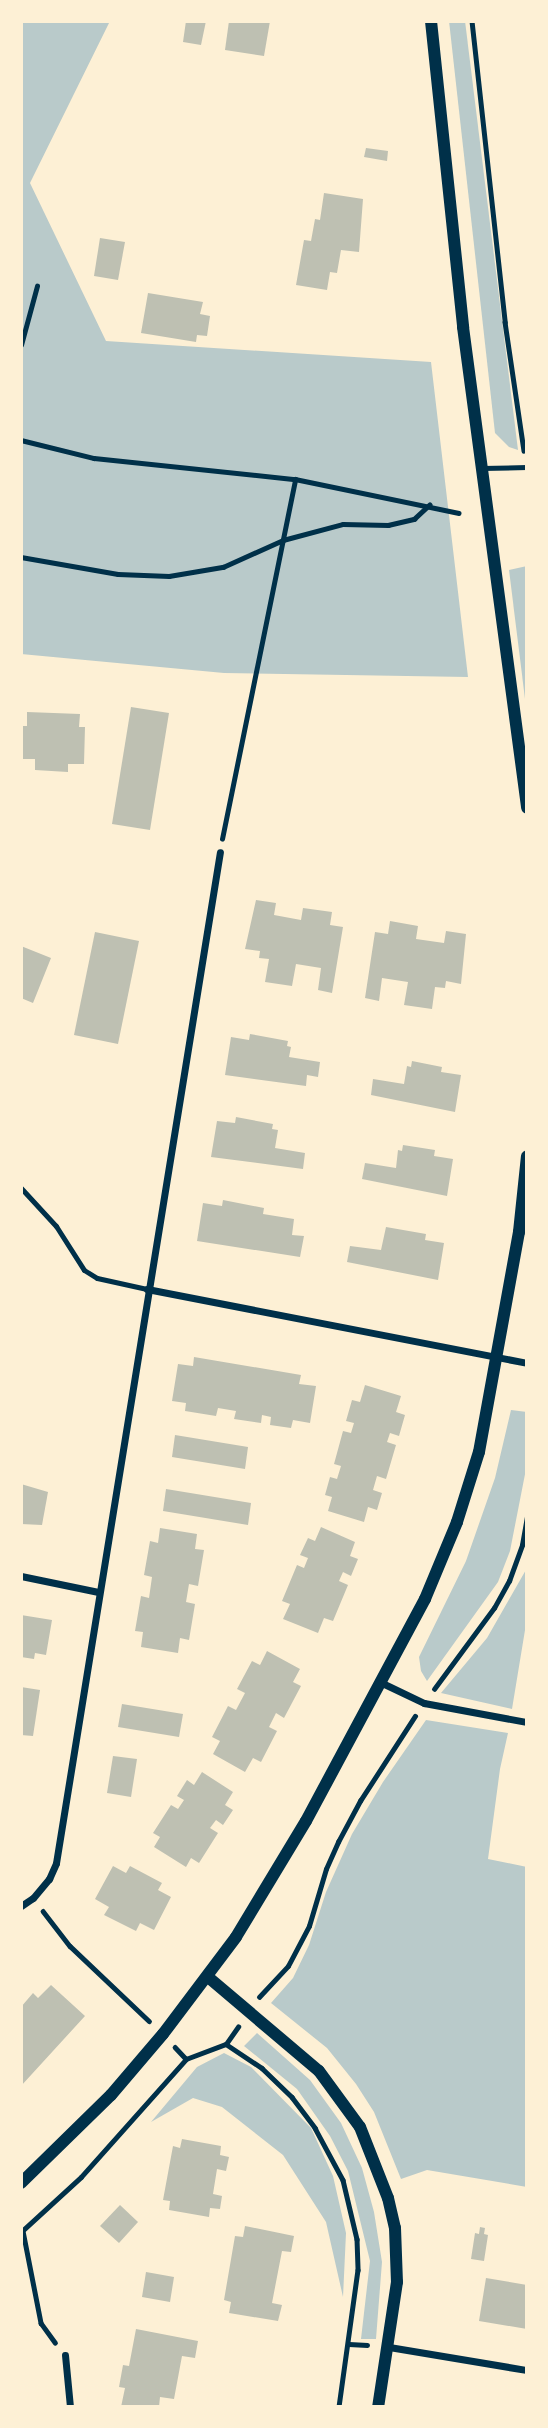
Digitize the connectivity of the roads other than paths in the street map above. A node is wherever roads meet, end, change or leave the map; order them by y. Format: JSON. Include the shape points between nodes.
{"nodes":[{"id":1,"x":430,"y":21,"type":"edge"},
{"id":2,"x":527,"y":467,"type":"edge"},
{"id":3,"x":482,"y":468,"type":"junction"},
{"id":4,"x":527,"y":808,"type":"edge"},
{"id":5,"x":220,"y":852,"type":"road end"},
{"id":6,"x":527,"y":1156,"type":"edge"},
{"id":7,"x":21,"y":1188,"type":"edge"},
{"id":8,"x":147,"y":1289,"type":"junction"},
{"id":9,"x":498,"y":1358,"type":"junction"},
{"id":10,"x":527,"y":1363,"type":"edge"},
{"id":11,"x":21,"y":1576,"type":"edge"},
{"id":12,"x":98,"y":1592,"type":"junction"},
{"id":13,"x":380,"y":1681,"type":"junction"},
{"id":14,"x":527,"y":1722,"type":"edge"},
{"id":15,"x":21,"y":1906,"type":"edge"},
{"id":16,"x":208,"y":1977,"type":"junction"},
{"id":17,"x":21,"y":2183,"type":"edge"},
{"id":18,"x":389,"y":2347,"type":"junction"},
{"id":19,"x":65,"y":2355,"type":"road end"},
{"id":20,"x":527,"y":2370,"type":"edge"},
{"id":21,"x":70,"y":2407,"type":"edge"},
{"id":22,"x":378,"y":2407,"type":"edge"}],
"edges":[{"from":1,"to":3,"type":"street"},
{"from":2,"to":3,"type":"lane"},
{"from":3,"to":4,"type":"street"},
{"from":5,"to":8,"type":"street"},
{"from":6,"to":9,"type":"street"},
{"from":7,"to":8,"type":"lane","via":[[85,1270],[97,1278]]},
{"from":8,"to":9,"type":"street"},
{"from":8,"to":12,"type":"street"},
{"from":9,"to":10,"type":"street"},
{"from":9,"to":13,"type":"street","via":[[479,1451],[457,1522],[425,1599]]},
{"from":11,"to":12,"type":"street"},
{"from":12,"to":15,"type":"street","via":[[57,1863],[49,1879]]},
{"from":13,"to":14,"type":"street","via":[[424,1703]]},
{"from":13,"to":16,"type":"street","via":[[306,1821]]},
{"from":16,"to":17,"type":"street","via":[[111,2095]]},
{"from":16,"to":18,"type":"street","via":[[319,2071],[360,2127],[395,2228],[397,2282]]},
{"from":18,"to":20,"type":"street"},
{"from":18,"to":22,"type":"street"},
{"from":19,"to":21,"type":"street"}]}
